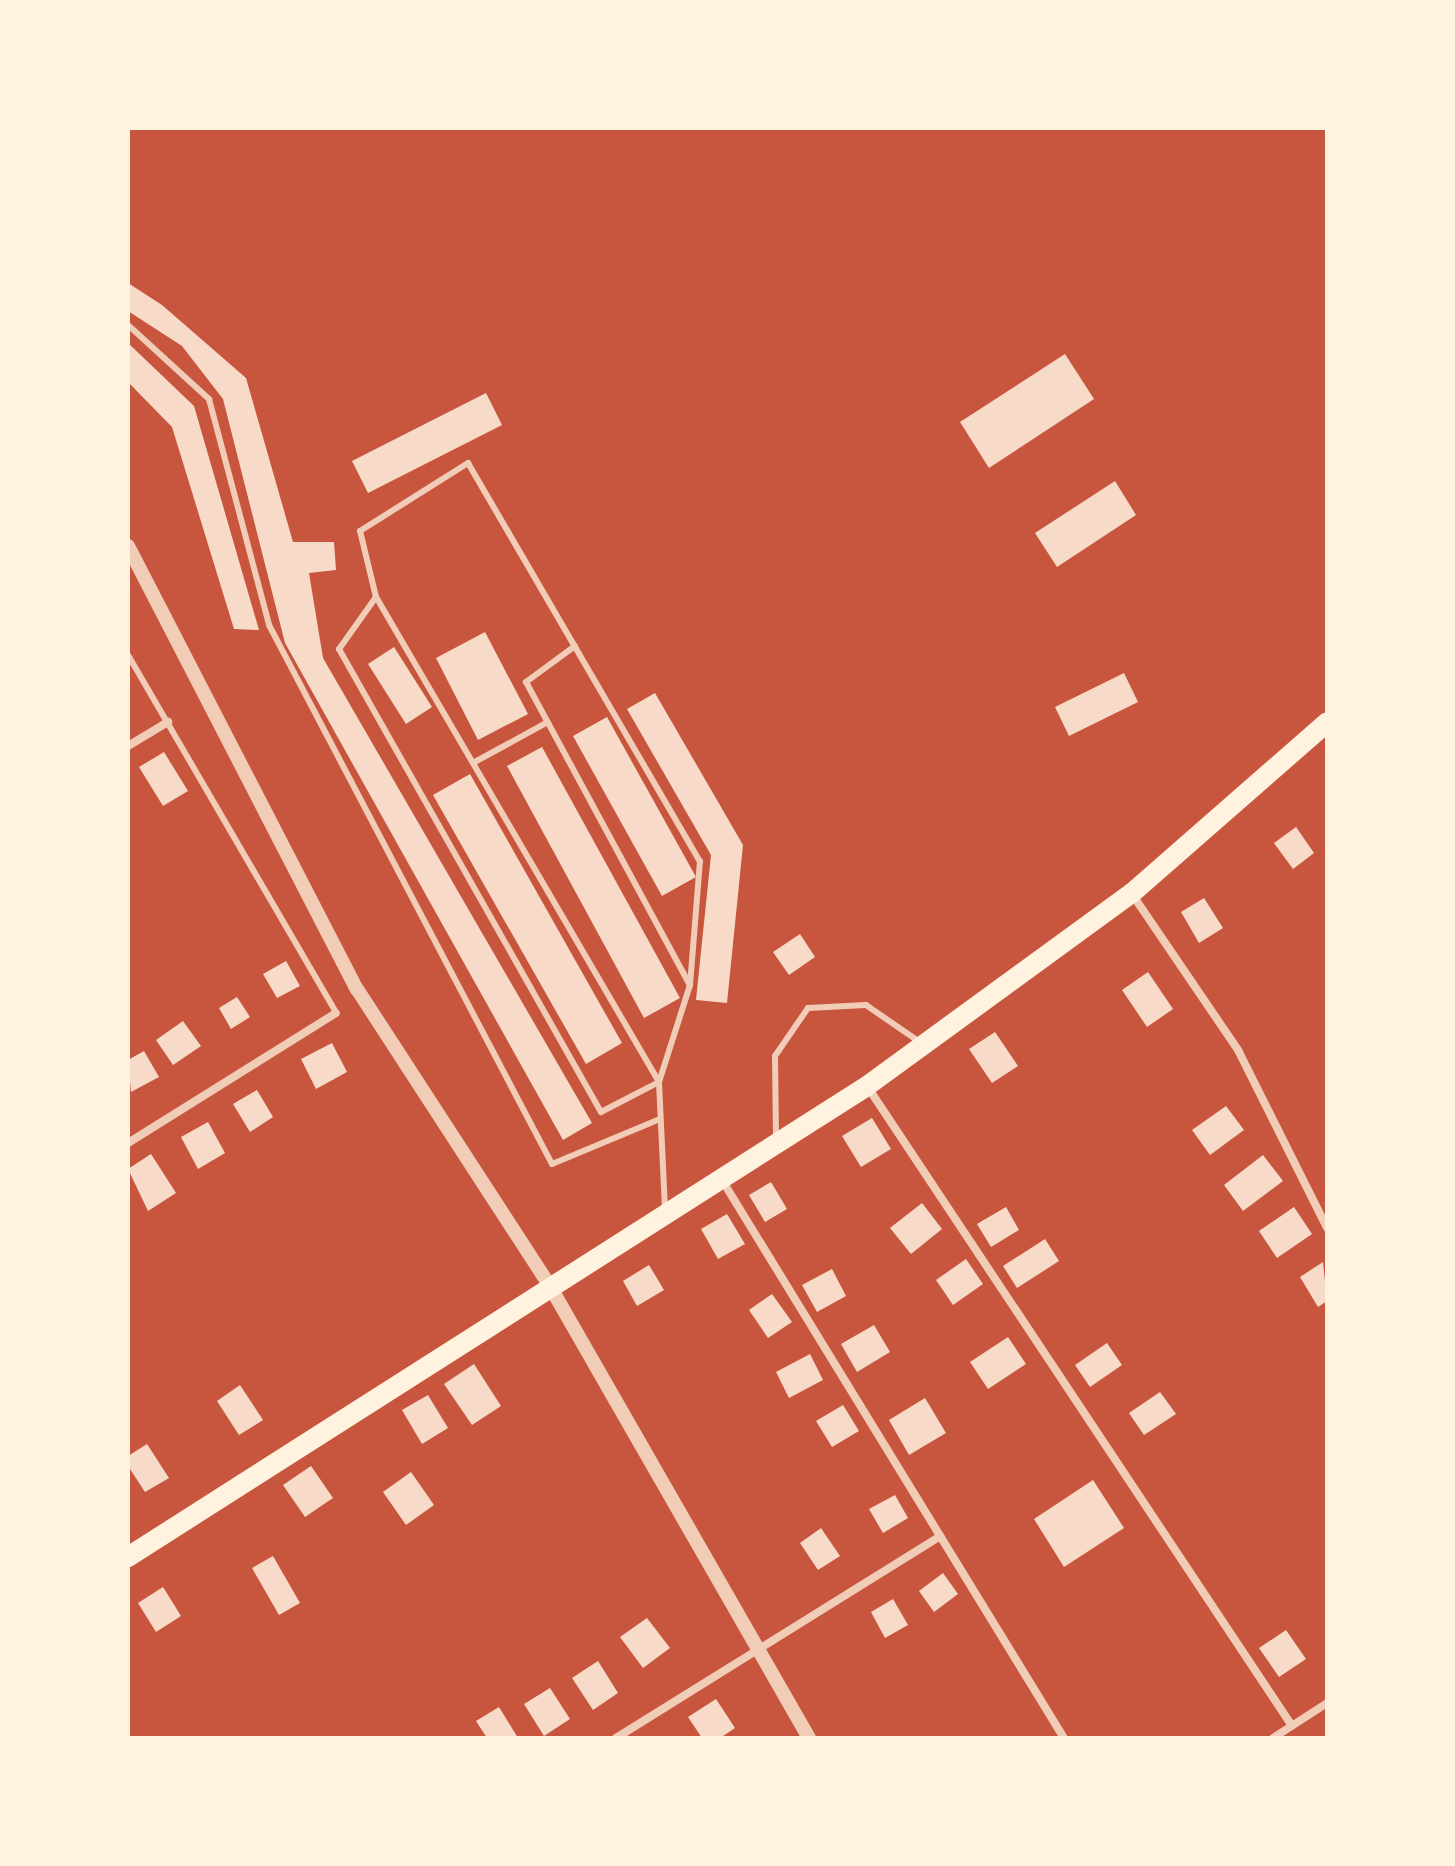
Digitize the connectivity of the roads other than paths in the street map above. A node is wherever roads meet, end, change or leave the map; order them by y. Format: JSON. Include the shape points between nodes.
{"nodes":[{"id":1,"x":128,"y":325,"type":"edge"},
{"id":2,"x":128,"y":546,"type":"edge"},
{"id":3,"x":376,"y":597,"type":"junction"},
{"id":4,"x":575,"y":646,"type":"junction"},
{"id":5,"x":128,"y":655,"type":"edge"},
{"id":6,"x":168,"y":722,"type":"junction"},
{"id":7,"x":548,"y":722,"type":"junction"},
{"id":8,"x":1327,"y":722,"type":"edge"},
{"id":9,"x":128,"y":746,"type":"edge"},
{"id":10,"x":473,"y":763,"type":"junction"},
{"id":11,"x":1132,"y":893,"type":"junction"},
{"id":12,"x":690,"y":985,"type":"junction"},
{"id":13,"x":336,"y":1013,"type":"joint"},
{"id":14,"x":924,"y":1046,"type":"junction"},
{"id":15,"x":659,"y":1082,"type":"junction"},
{"id":16,"x":867,"y":1086,"type":"junction"},
{"id":17,"x":660,"y":1119,"type":"junction"},
{"id":18,"x":128,"y":1143,"type":"edge"},
{"id":19,"x":776,"y":1144,"type":"junction"},
{"id":20,"x":722,"y":1179,"type":"junction"},
{"id":21,"x":665,"y":1215,"type":"junction"},
{"id":22,"x":1327,"y":1228,"type":"edge"},
{"id":23,"x":551,"y":1288,"type":"junction"},
{"id":24,"x":940,"y":1536,"type":"junction"},
{"id":25,"x":128,"y":1557,"type":"edge"},
{"id":26,"x":760,"y":1653,"type":"junction"},
{"id":27,"x":1327,"y":1703,"type":"edge"},
{"id":28,"x":1292,"y":1726,"type":"junction"},
{"id":29,"x":616,"y":1738,"type":"edge"},
{"id":30,"x":809,"y":1738,"type":"edge"},
{"id":31,"x":1064,"y":1738,"type":"edge"},
{"id":32,"x":1273,"y":1738,"type":"edge"}],
"edges":[{"from":1,"to":17,"type":"lane","via":[[209,399],[269,625],[552,1164]]},
{"from":2,"to":23,"type":"street","via":[[357,989]]},
{"from":3,"to":4,"type":"lane","via":[[360,531],[468,463]]},
{"from":3,"to":10,"type":"lane"},
{"from":3,"to":15,"type":"lane","via":[[339,649],[601,1112]]},
{"from":4,"to":7,"type":"lane","via":[[526,682]]},
{"from":4,"to":12,"type":"lane","via":[[700,861]]},
{"from":5,"to":6,"type":"lane"},
{"from":6,"to":9,"type":"street"},
{"from":6,"to":13,"type":"lane"},
{"from":7,"to":10,"type":"lane"},
{"from":7,"to":12,"type":"lane"},
{"from":8,"to":11,"type":"main road"},
{"from":10,"to":15,"type":"lane"},
{"from":11,"to":14,"type":"main road"},
{"from":11,"to":22,"type":"street","via":[[1238,1050]]},
{"from":12,"to":15,"type":"lane"},
{"from":13,"to":18,"type":"street"},
{"from":14,"to":16,"type":"main road"},
{"from":14,"to":19,"type":"lane","via":[[866,1005],[808,1008],[775,1056]]},
{"from":15,"to":17,"type":"lane"},
{"from":16,"to":19,"type":"main road"},
{"from":16,"to":28,"type":"street"},
{"from":17,"to":21,"type":"lane"},
{"from":19,"to":20,"type":"main road"},
{"from":20,"to":21,"type":"main road"},
{"from":20,"to":24,"type":"street"},
{"from":21,"to":23,"type":"main road"},
{"from":23,"to":25,"type":"main road"},
{"from":23,"to":26,"type":"street"},
{"from":24,"to":26,"type":"street"},
{"from":24,"to":31,"type":"street"},
{"from":26,"to":29,"type":"street"},
{"from":26,"to":30,"type":"street"},
{"from":27,"to":28,"type":"street"},
{"from":28,"to":32,"type":"street"}]}
